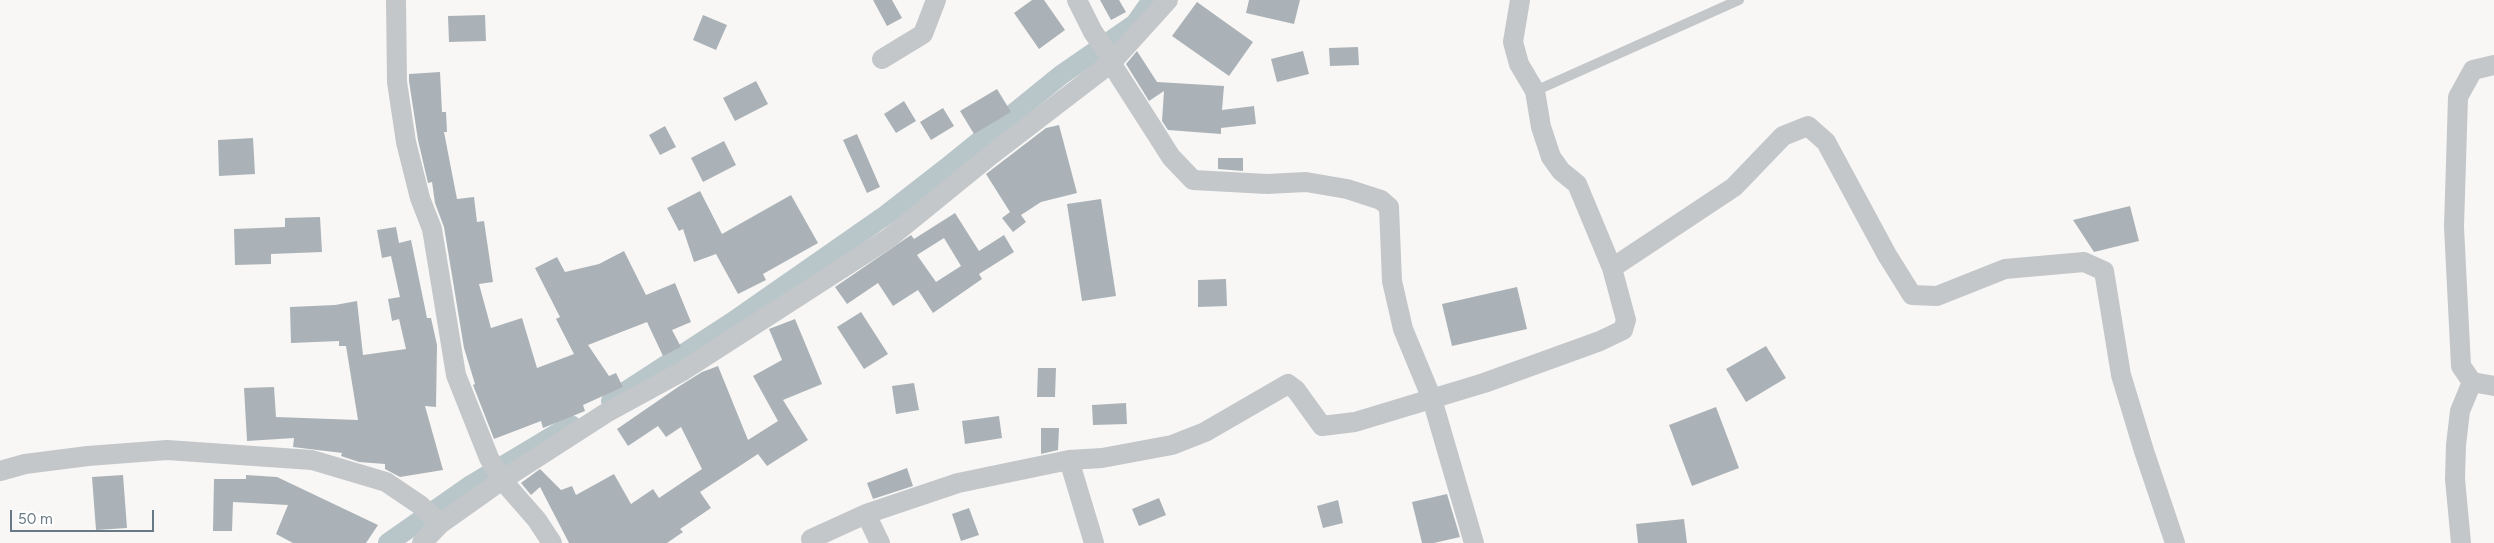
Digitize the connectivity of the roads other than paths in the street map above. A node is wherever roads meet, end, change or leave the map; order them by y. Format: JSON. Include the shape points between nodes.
{"nodes":[{"id":1,"x":396,"y":0,"type":"edge"},
{"id":2,"x":936,"y":0,"type":"edge"},
{"id":3,"x":1077,"y":0,"type":"edge"},
{"id":4,"x":1168,"y":0,"type":"edge"},
{"id":5,"x":1520,"y":0,"type":"edge"},
{"id":6,"x":1739,"y":0,"type":"edge"},
{"id":7,"x":1110,"y":59,"type":"junction"},
{"id":8,"x":882,"y":60,"type":"dead end"},
{"id":9,"x":2494,"y":65,"type":"edge"},
{"id":10,"x":1535,"y":91,"type":"junction"},
{"id":11,"x":1612,"y":268,"type":"junction"},
{"id":12,"x":2472,"y":382,"type":"junction"},
{"id":13,"x":2494,"y":386,"type":"edge"},
{"id":14,"x":1432,"y":399,"type":"junction"},
{"id":15,"x":1069,"y":460,"type":"junction"},
{"id":16,"x":0,"y":471,"type":"edge"},
{"id":17,"x":496,"y":471,"type":"junction"},
{"id":18,"x":866,"y":514,"type":"junction"},
{"id":19,"x":432,"y":515,"type":"junction"},
{"id":20,"x":811,"y":539,"type":"dead end"},
{"id":21,"x":422,"y":543,"type":"edge"},
{"id":22,"x":552,"y":543,"type":"edge"},
{"id":23,"x":880,"y":543,"type":"edge"},
{"id":24,"x":1094,"y":543,"type":"edge"},
{"id":25,"x":1474,"y":543,"type":"edge"},
{"id":26,"x":2176,"y":543,"type":"edge"},
{"id":27,"x":2461,"y":543,"type":"edge"}],
"edges":[{"from":1,"to":17,"type":"street","via":[[397,82],[406,142],[420,198],[432,229],[456,375]]},
{"from":2,"to":8,"type":"street","via":[[923,34]]},
{"from":3,"to":7,"type":"street"},
{"from":4,"to":7,"type":"street"},
{"from":5,"to":10,"type":"street","via":[[1513,42],[1519,64]]},
{"from":6,"to":10,"type":"lane"},
{"from":7,"to":14,"type":"street","via":[[1171,157],[1193,180],[1267,184],[1306,182],[1347,189],[1381,200],[1389,207],[1392,281],[1396,300],[1403,329]]},
{"from":7,"to":17,"type":"street","via":[[889,238],[681,372]]},
{"from":9,"to":12,"type":"street","via":[[2473,70],[2458,96],[2454,227],[2457,317],[2461,366]]},
{"from":10,"to":11,"type":"street","via":[[1541,127],[1551,157],[1561,171],[1577,184]]},
{"from":11,"to":14,"type":"street","via":[[1626,320],[1623,330],[1600,341]]},
{"from":11,"to":26,"type":"street","via":[[1734,188],[1783,136],[1808,126],[1826,142],[1912,295],[1937,296],[2005,269],[2084,262],[2104,270],[2121,375]]},
{"from":12,"to":13,"type":"street"},
{"from":12,"to":27,"type":"street","via":[[2460,411],[2456,445],[2455,479]]},
{"from":14,"to":15,"type":"street","via":[[1355,422],[1322,426],[1288,384],[1213,427],[1172,445]]},
{"from":14,"to":25,"type":"street"},
{"from":15,"to":18,"type":"street","via":[[958,483]]},
{"from":15,"to":24,"type":"street"},
{"from":16,"to":19,"type":"street","via":[[25,464],[88,456],[167,450],[312,460],[386,482]]},
{"from":17,"to":19,"type":"street"},
{"from":17,"to":22,"type":"street"},
{"from":18,"to":20,"type":"street"},
{"from":18,"to":23,"type":"street"},
{"from":19,"to":21,"type":"street"}]}
